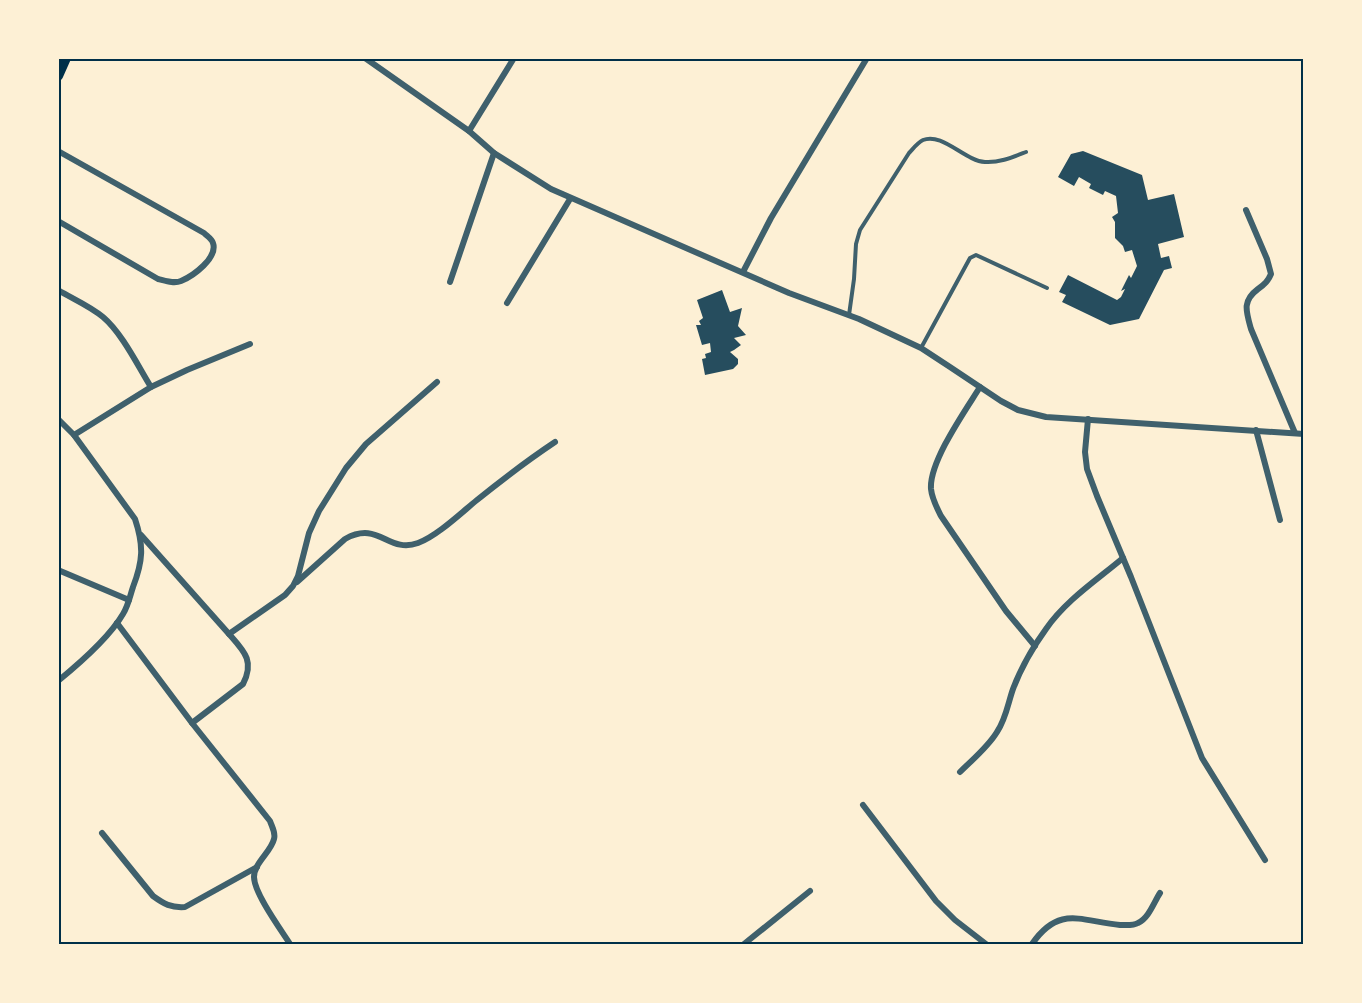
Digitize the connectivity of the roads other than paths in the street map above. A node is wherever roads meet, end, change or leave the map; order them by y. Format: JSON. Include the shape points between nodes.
{"nodes":[{"id":1,"x":66,"y":58,"type":"edge"},
{"id":2,"x":364,"y":58,"type":"edge"},
{"id":3,"x":514,"y":58,"type":"edge"},
{"id":4,"x":867,"y":58,"type":"edge"},
{"id":5,"x":58,"y":76,"type":"edge"},
{"id":6,"x":469,"y":131,"type":"junction"},
{"id":7,"x":58,"y":151,"type":"edge"},
{"id":8,"x":1026,"y":152,"type":"dead end"},
{"id":9,"x":494,"y":153,"type":"junction"},
{"id":10,"x":570,"y":199,"type":"junction"},
{"id":11,"x":1246,"y":210,"type":"dead end"},
{"id":12,"x":58,"y":221,"type":"edge"},
{"id":13,"x":743,"y":273,"type":"junction"},
{"id":14,"x":450,"y":282,"type":"dead end"},
{"id":15,"x":1047,"y":288,"type":"dead end"},
{"id":16,"x":58,"y":290,"type":"edge"},
{"id":17,"x":507,"y":303,"type":"dead end"},
{"id":18,"x":849,"y":315,"type":"junction"},
{"id":19,"x":250,"y":344,"type":"dead end"},
{"id":20,"x":921,"y":348,"type":"junction"},
{"id":21,"x":437,"y":382,"type":"dead end"},
{"id":22,"x":152,"y":387,"type":"junction"},
{"id":23,"x":980,"y":387,"type":"junction"},
{"id":24,"x":58,"y":419,"type":"edge"},
{"id":25,"x":1088,"y":419,"type":"junction"},
{"id":26,"x":1256,"y":430,"type":"junction"},
{"id":27,"x":1295,"y":433,"type":"junction"},
{"id":28,"x":1304,"y":434,"type":"edge"},
{"id":29,"x":74,"y":435,"type":"junction"},
{"id":30,"x":555,"y":442,"type":"dead end"},
{"id":31,"x":1280,"y":520,"type":"dead end"},
{"id":32,"x":141,"y":535,"type":"junction"},
{"id":33,"x":1123,"y":558,"type":"junction"},
{"id":34,"x":58,"y":570,"type":"edge"},
{"id":35,"x":292,"y":586,"type":"junction"},
{"id":36,"x":129,"y":600,"type":"junction"},
{"id":37,"x":117,"y":623,"type":"junction"},
{"id":38,"x":229,"y":634,"type":"junction"},
{"id":39,"x":1035,"y":646,"type":"junction"},
{"id":40,"x":58,"y":681,"type":"edge"},
{"id":41,"x":192,"y":723,"type":"junction"},
{"id":42,"x":960,"y":772,"type":"dead end"},
{"id":43,"x":863,"y":805,"type":"dead end"},
{"id":44,"x":102,"y":833,"type":"dead end"},
{"id":45,"x":1264,"y":860,"type":"dead end"},
{"id":46,"x":258,"y":866,"type":"junction"},
{"id":47,"x":810,"y":891,"type":"dead end"},
{"id":48,"x":1160,"y":893,"type":"dead end"},
{"id":49,"x":290,"y":945,"type":"edge"},
{"id":50,"x":744,"y":945,"type":"edge"},
{"id":51,"x":986,"y":945,"type":"edge"},
{"id":52,"x":1032,"y":945,"type":"edge"}],
"edges":[{"from":1,"to":5,"type":"main road"},
{"from":2,"to":6,"type":"street"},
{"from":3,"to":6,"type":"street"},
{"from":4,"to":13,"type":"street","via":[[771,218]]},
{"from":6,"to":9,"type":"street"},
{"from":7,"to":12,"type":"street","via":[[204,233],[213,241],[213,255],[202,268],[181,281],[167,282]]},
{"from":8,"to":18,"type":"lane","via":[[985,162],[938,140],[925,139],[917,144],[860,230]]},
{"from":9,"to":10,"type":"street"},
{"from":9,"to":14,"type":"street"},
{"from":10,"to":13,"type":"street"},
{"from":10,"to":17,"type":"street"},
{"from":11,"to":27,"type":"street","via":[[1271,274],[1248,298],[1246,309]]},
{"from":13,"to":18,"type":"street"},
{"from":15,"to":20,"type":"lane","via":[[973,256]]},
{"from":16,"to":22,"type":"street","via":[[110,323]]},
{"from":18,"to":20,"type":"street"},
{"from":19,"to":22,"type":"street"},
{"from":20,"to":23,"type":"street"},
{"from":21,"to":35,"type":"street","via":[[366,444],[346,468],[319,511]]},
{"from":22,"to":29,"type":"street"},
{"from":23,"to":25,"type":"street","via":[[1018,410],[1046,417]]},
{"from":23,"to":39,"type":"street","via":[[941,452],[932,475],[933,500],[1006,611]]},
{"from":24,"to":29,"type":"street"},
{"from":25,"to":26,"type":"street"},
{"from":25,"to":33,"type":"street","via":[[1087,469]]},
{"from":26,"to":27,"type":"street"},
{"from":26,"to":31,"type":"street"},
{"from":27,"to":28,"type":"street"},
{"from":29,"to":32,"type":"street","via":[[135,519]]},
{"from":30,"to":35,"type":"street","via":[[421,542],[407,546],[378,535],[353,534]]},
{"from":32,"to":36,"type":"street","via":[[140,569]]},
{"from":32,"to":38,"type":"street"},
{"from":33,"to":39,"type":"street","via":[[1072,599],[1046,627]]},
{"from":33,"to":45,"type":"street","via":[[1202,758]]},
{"from":34,"to":36,"type":"street"},
{"from":35,"to":38,"type":"street"},
{"from":36,"to":37,"type":"street"},
{"from":37,"to":40,"type":"street"},
{"from":37,"to":41,"type":"street"},
{"from":38,"to":41,"type":"street","via":[[243,651],[248,674],[243,684]]},
{"from":39,"to":42,"type":"street","via":[[1014,687],[1003,722],[989,744]]},
{"from":41,"to":46,"type":"street","via":[[270,821],[274,840]]},
{"from":43,"to":51,"type":"street","via":[[936,901]]},
{"from":44,"to":46,"type":"street","via":[[153,896],[175,907],[185,907]]},
{"from":46,"to":49,"type":"street","via":[[254,876],[257,891]]},
{"from":47,"to":50,"type":"street"},
{"from":48,"to":52,"type":"street","via":[[1137,924],[1066,919],[1051,923]]}]}
